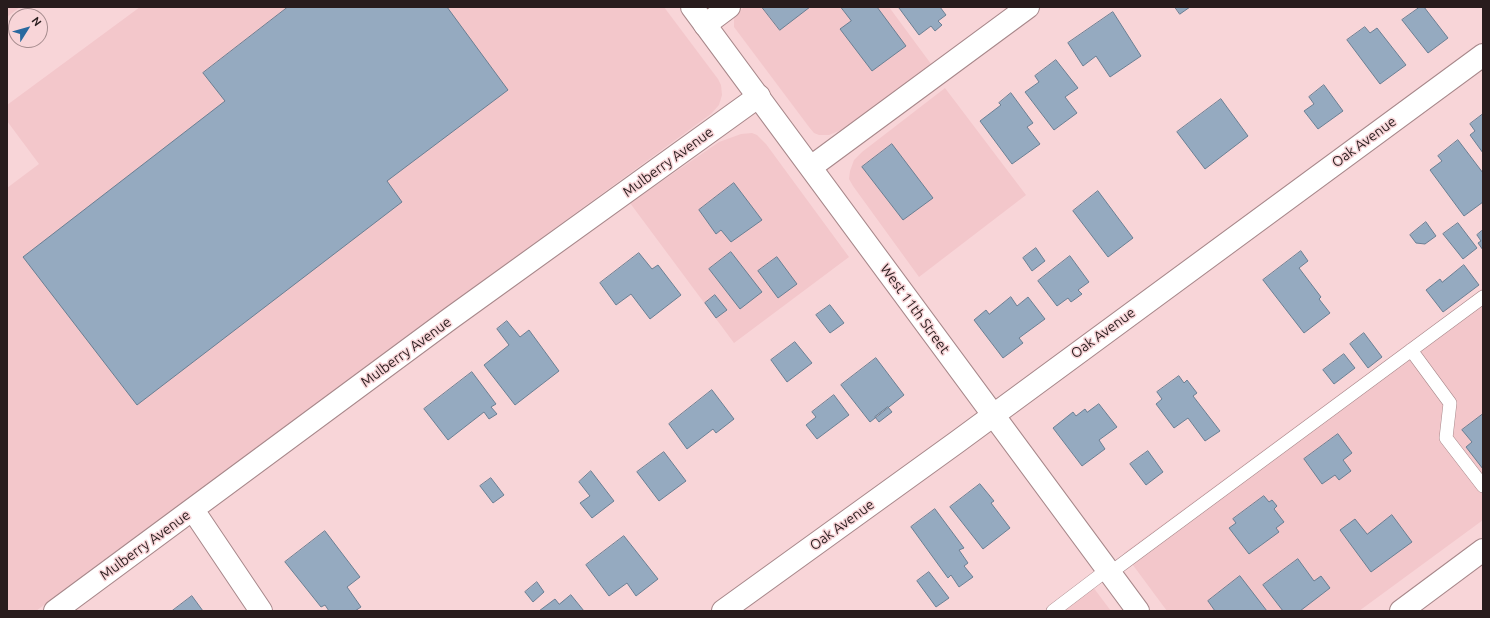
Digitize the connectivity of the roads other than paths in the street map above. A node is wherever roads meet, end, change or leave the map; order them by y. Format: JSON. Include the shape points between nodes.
{"nodes":[{"id":1,"x":692,"y":7,"type":"edge"},
{"id":2,"x":729,"y":7,"type":"edge"},
{"id":3,"x":1028,"y":7,"type":"edge"},
{"id":4,"x":705,"y":25,"type":"junction"},
{"id":5,"x":1483,"y":55,"type":"edge"},
{"id":6,"x":759,"y":96,"type":"junction"},
{"id":7,"x":811,"y":167,"type":"junction"},
{"id":8,"x":1483,"y":297,"type":"edge"},
{"id":9,"x":1411,"y":350,"type":"junction"},
{"id":10,"x":993,"y":414,"type":"junction"},
{"id":11,"x":1483,"y":486,"type":"edge"},
{"id":12,"x":193,"y":510,"type":"junction"},
{"id":13,"x":1483,"y":550,"type":"edge"},
{"id":14,"x":1109,"y":572,"type":"junction"},
{"id":15,"x":55,"y":611,"type":"edge"},
{"id":16,"x":261,"y":611,"type":"edge"},
{"id":17,"x":723,"y":611,"type":"edge"},
{"id":18,"x":1053,"y":611,"type":"edge"},
{"id":19,"x":1138,"y":611,"type":"edge"},
{"id":20,"x":1401,"y":611,"type":"edge"}],
"edges":[{"from":1,"to":4,"type":"street","name":"West 11th Street"},
{"from":2,"to":4,"type":"street"},
{"from":3,"to":7,"type":"street"},
{"from":4,"to":6,"type":"street","name":"West 11th Street"},
{"from":5,"to":10,"type":"street","name":"Oak Avenue"},
{"from":6,"to":7,"type":"street","name":"West 11th Street"},
{"from":6,"to":12,"type":"street","name":"Mulberry Avenue","via":[[451,318]]},
{"from":7,"to":10,"type":"street","name":"West 11th Street"},
{"from":8,"to":9,"type":"lane"},
{"from":9,"to":11,"type":"lane","via":[[1450,404],[1446,438]]},
{"from":9,"to":14,"type":"lane"},
{"from":10,"to":14,"type":"street","name":"West 11th Street"},
{"from":10,"to":17,"type":"street","name":"Oak Avenue"},
{"from":12,"to":15,"type":"street","name":"Mulberry Avenue"},
{"from":12,"to":16,"type":"street"},
{"from":13,"to":20,"type":"street"},
{"from":14,"to":18,"type":"lane"},
{"from":14,"to":19,"type":"street","name":"West 11th Street"}]}
